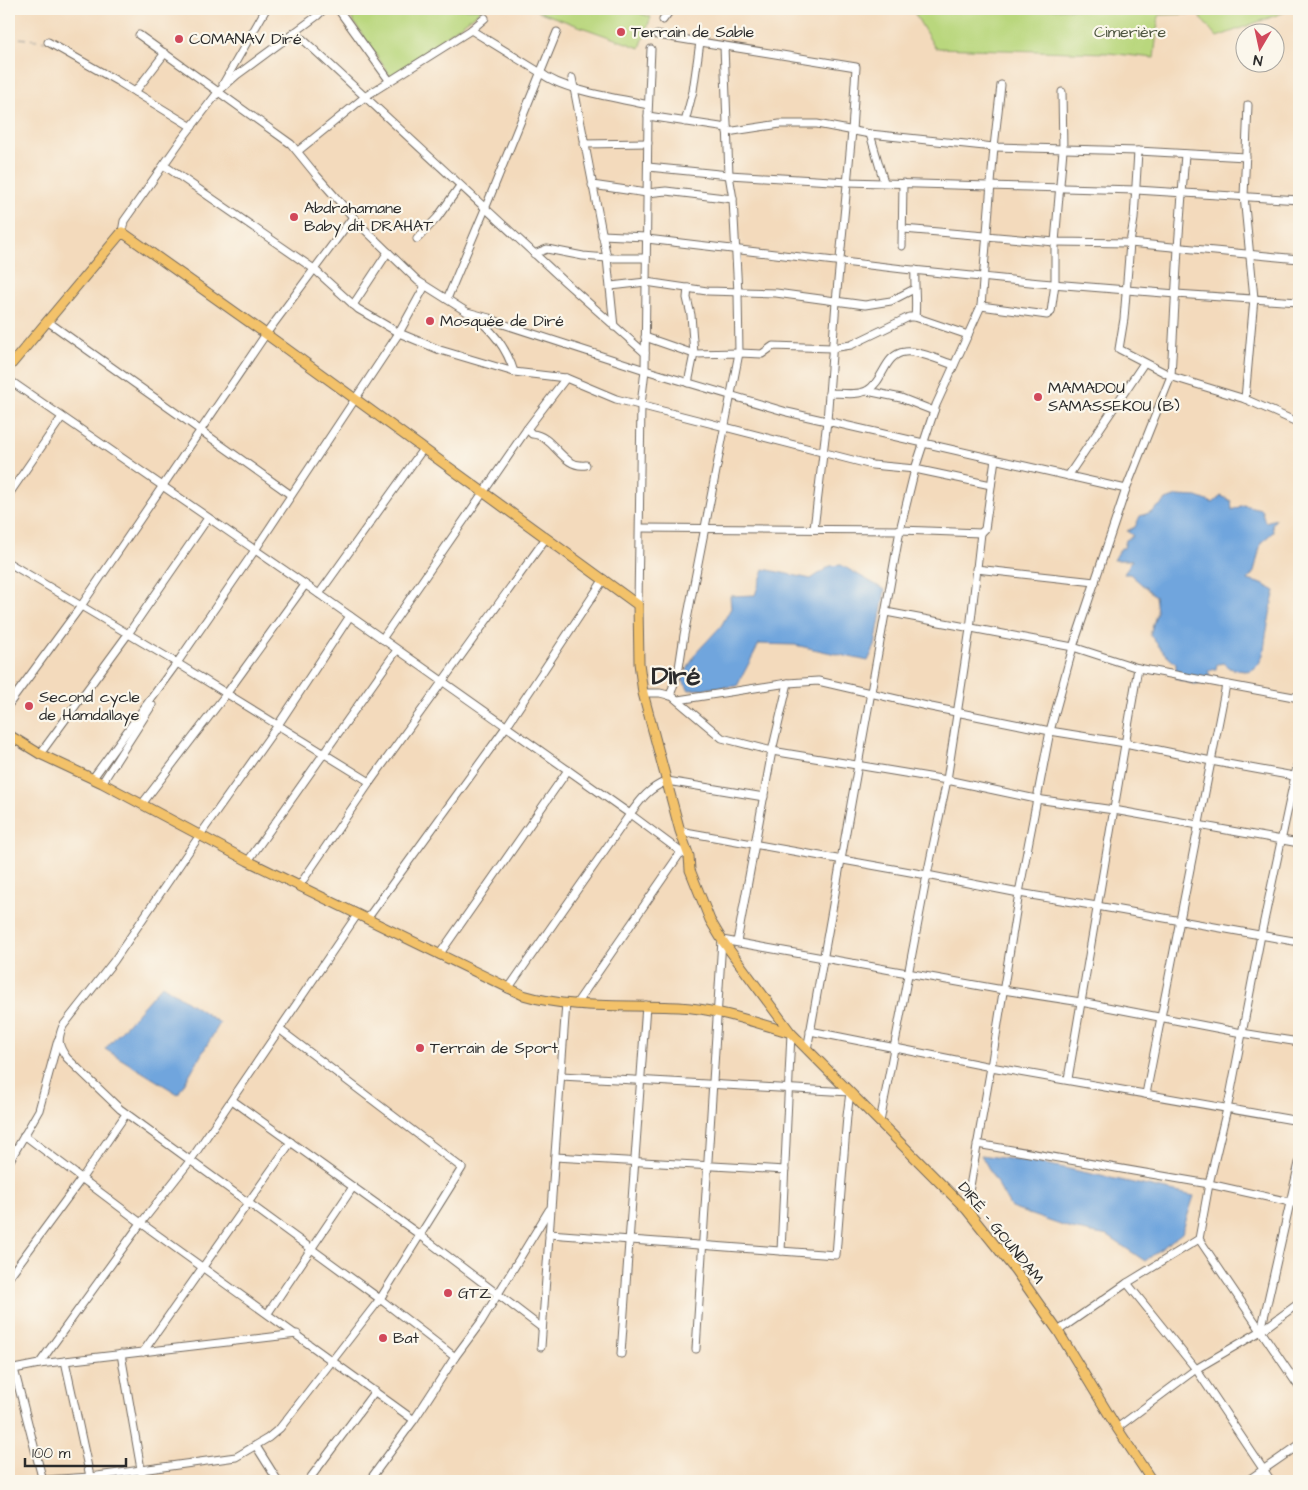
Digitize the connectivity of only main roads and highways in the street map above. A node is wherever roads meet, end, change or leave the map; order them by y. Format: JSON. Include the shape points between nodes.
{"nodes":[{"id":1,"x":9,"y":367,"type":"edge"},
{"id":2,"x":9,"y":735,"type":"edge"},
{"id":3,"x":791,"y":1033,"type":"junction"},
{"id":4,"x":1152,"y":1481,"type":"edge"}],
"edges":[{"from":1,"to":3,"type":"main road","name":"DIRÉ - GOUNDAM","via":[[122,232],[638,605],[638,663],[643,693],[699,896],[722,940]]},
{"from":2,"to":3,"type":"main road","via":[[248,861],[508,989],[535,999],[566,1003],[717,1011]]},
{"from":3,"to":4,"type":"main road","name":"DIRÉ - GOUNDAM","via":[[966,1209],[1058,1331]]}]}
